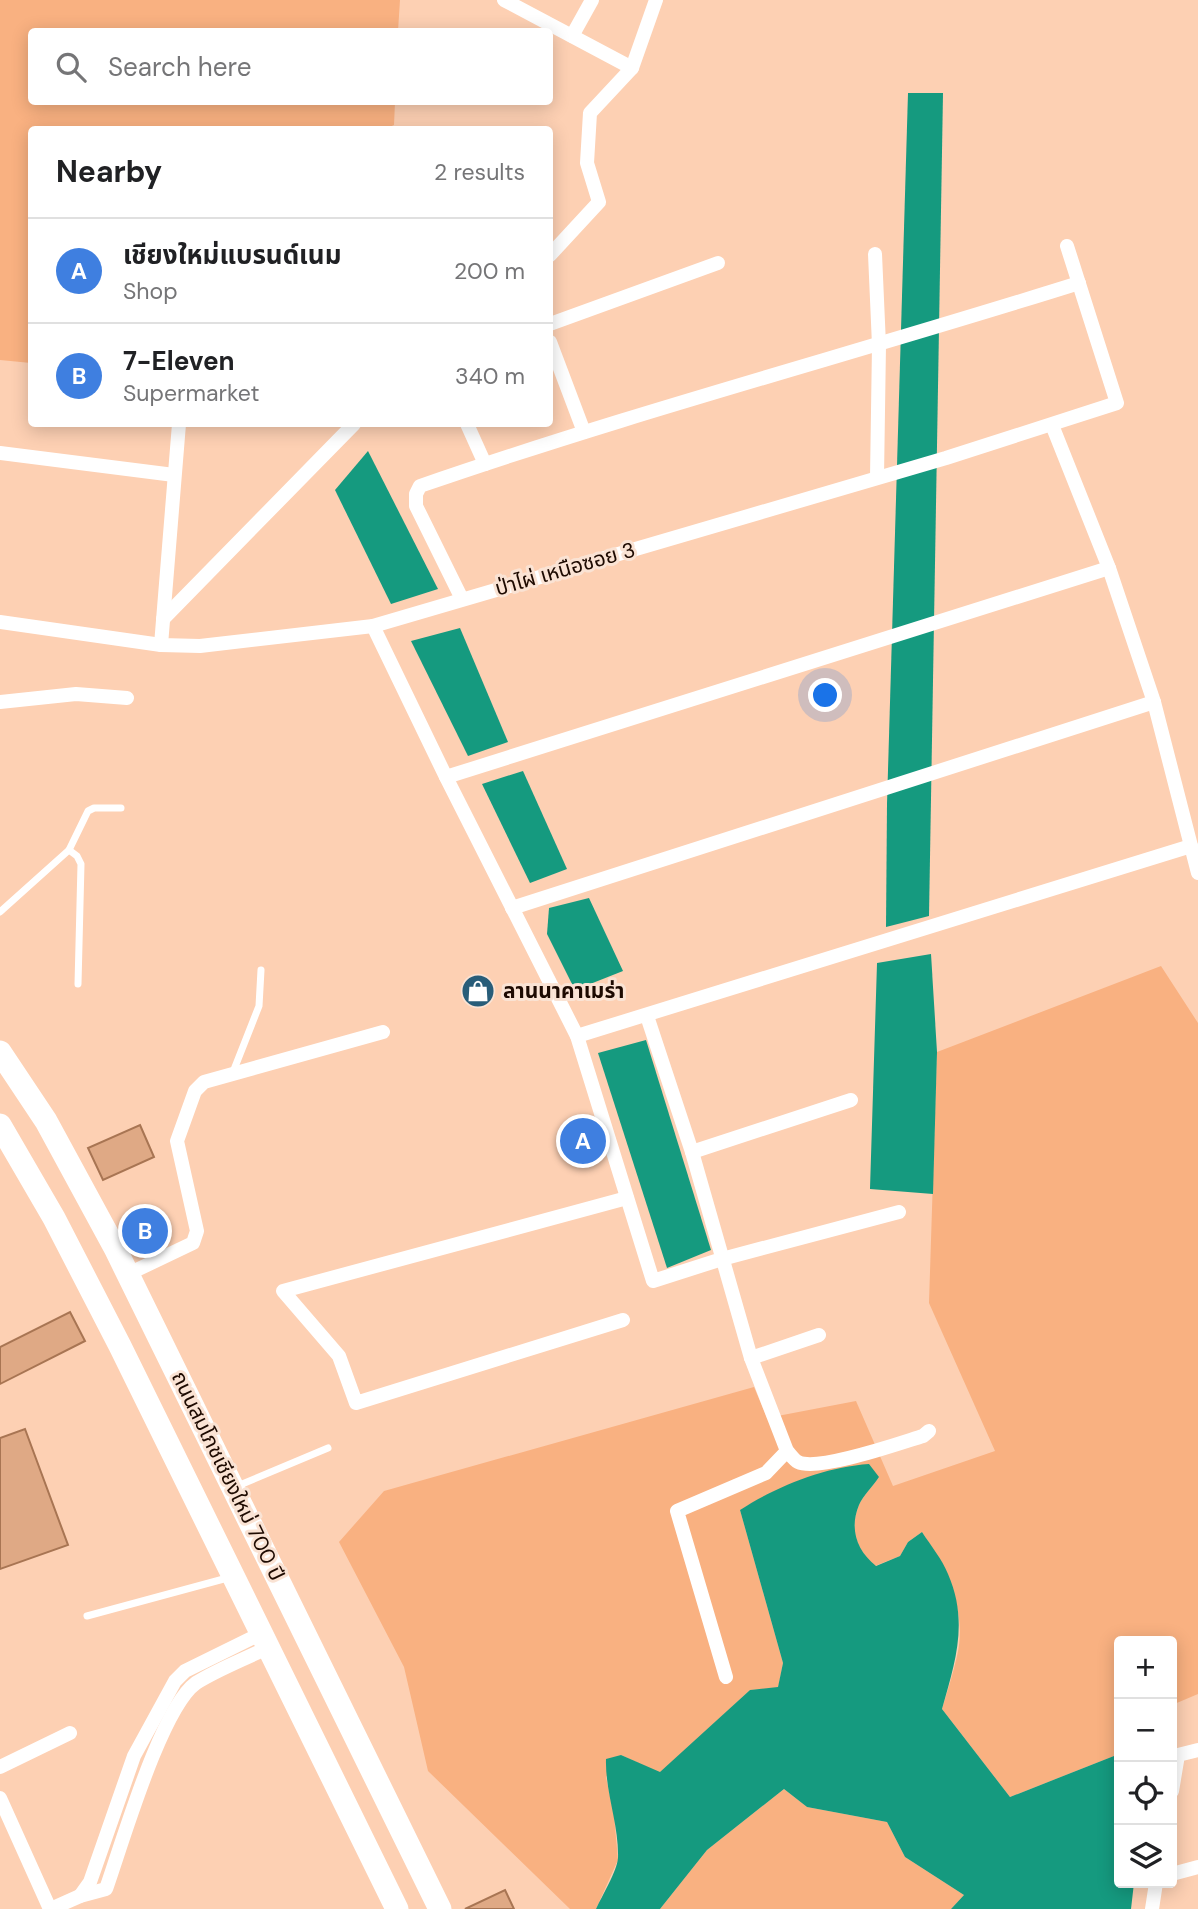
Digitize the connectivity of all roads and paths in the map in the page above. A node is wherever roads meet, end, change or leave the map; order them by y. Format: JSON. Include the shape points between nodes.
{"nodes":[{"id":1,"x":504,"y":0,"type":"edge"},
{"id":2,"x":592,"y":0,"type":"edge"},
{"id":3,"x":656,"y":0,"type":"edge"},
{"id":4,"x":572,"y":36,"type":"junction"},
{"id":5,"x":632,"y":68,"type":"junction"},
{"id":6,"x":1067,"y":246,"type":"dead end"},
{"id":7,"x":553,"y":252,"type":"edge"},
{"id":8,"x":875,"y":254,"type":"dead end"},
{"id":9,"x":718,"y":263,"type":"dead end"},
{"id":10,"x":1079,"y":283,"type":"junction"},
{"id":11,"x":553,"y":323,"type":"edge"},
{"id":12,"x":879,"y":345,"type":"junction"},
{"id":13,"x":553,"y":350,"type":"edge"},
{"id":14,"x":1052,"y":425,"type":"junction"},
{"id":15,"x":179,"y":427,"type":"edge"},
{"id":16,"x":351,"y":427,"type":"edge"},
{"id":17,"x":468,"y":427,"type":"edge"},
{"id":18,"x":584,"y":432,"type":"junction"},
{"id":19,"x":0,"y":453,"type":"edge"},
{"id":20,"x":485,"y":464,"type":"junction"},
{"id":21,"x":174,"y":475,"type":"junction"},
{"id":22,"x":877,"y":477,"type":"junction"},
{"id":23,"x":1110,"y":568,"type":"junction"},
{"id":24,"x":462,"y":599,"type":"junction"},
{"id":25,"x":163,"y":619,"type":"junction"},
{"id":26,"x":0,"y":622,"type":"edge"},
{"id":27,"x":373,"y":626,"type":"junction"},
{"id":28,"x":161,"y":645,"type":"junction"},
{"id":29,"x":127,"y":698,"type":"dead end"},
{"id":30,"x":0,"y":702,"type":"edge"},
{"id":31,"x":1154,"y":702,"type":"junction"},
{"id":32,"x":446,"y":777,"type":"junction"},
{"id":33,"x":121,"y":808,"type":"dead end"},
{"id":34,"x":1191,"y":846,"type":"junction"},
{"id":35,"x":68,"y":850,"type":"junction"},
{"id":36,"x":1198,"y":873,"type":"edge"},
{"id":37,"x":512,"y":908,"type":"junction"},
{"id":38,"x":0,"y":912,"type":"edge"},
{"id":39,"x":261,"y":970,"type":"dead end"},
{"id":40,"x":78,"y":984,"type":"dead end"},
{"id":41,"x":647,"y":1016,"type":"junction"},
{"id":42,"x":383,"y":1032,"type":"dead end"},
{"id":43,"x":577,"y":1036,"type":"junction"},
{"id":44,"x":0,"y":1052,"type":"edge"},
{"id":45,"x":233,"y":1073,"type":"junction"},
{"id":46,"x":850,"y":1100,"type":"dead end"},
{"id":47,"x":0,"y":1125,"type":"edge"},
{"id":48,"x":692,"y":1152,"type":"junction"},
{"id":49,"x":627,"y":1198,"type":"junction"},
{"id":50,"x":899,"y":1212,"type":"dead end"},
{"id":51,"x":722,"y":1259,"type":"junction"},
{"id":52,"x":128,"y":1274,"type":"junction"},
{"id":53,"x":623,"y":1320,"type":"dead end"},
{"id":54,"x":819,"y":1335,"type":"dead end"},
{"id":55,"x":751,"y":1358,"type":"junction"},
{"id":56,"x":929,"y":1431,"type":"dead end"},
{"id":57,"x":328,"y":1448,"type":"dead end"},
{"id":58,"x":787,"y":1451,"type":"junction"},
{"id":59,"x":234,"y":1488,"type":"junction"},
{"id":60,"x":234,"y":1576,"type":"junction"},
{"id":61,"x":87,"y":1616,"type":"dead end"},
{"id":62,"x":265,"y":1640,"type":"junction"},
{"id":63,"x":726,"y":1678,"type":"dead end"},
{"id":64,"x":70,"y":1733,"type":"dead end"},
{"id":65,"x":1198,"y":1750,"type":"edge"},
{"id":66,"x":1177,"y":1762,"type":"edge"},
{"id":67,"x":0,"y":1767,"type":"edge"},
{"id":68,"x":0,"y":1798,"type":"edge"},
{"id":69,"x":1198,"y":1867,"type":"edge"},
{"id":70,"x":1177,"y":1873,"type":"edge"},
{"id":71,"x":1155,"y":1888,"type":"edge"},
{"id":72,"x":51,"y":1909,"type":"edge"},
{"id":73,"x":397,"y":1909,"type":"edge"},
{"id":74,"x":440,"y":1909,"type":"edge"},
{"id":75,"x":1152,"y":1909,"type":"edge"}],
"edges":[{"from":1,"to":4,"type":"street"},
{"from":2,"to":4,"type":"street"},
{"from":3,"to":5,"type":"street"},
{"from":4,"to":5,"type":"street"},
{"from":5,"to":7,"type":"street","via":[[590,113],[587,163],[599,202]]},
{"from":6,"to":10,"type":"street"},
{"from":8,"to":12,"type":"street"},
{"from":9,"to":11,"type":"street"},
{"from":10,"to":12,"type":"street"},
{"from":10,"to":14,"type":"street","name":"ป่าไผ่ เหนือซอย 3","via":[[1117,404]]},
{"from":12,"to":18,"type":"street"},
{"from":12,"to":22,"type":"street"},
{"from":13,"to":18,"type":"street"},
{"from":14,"to":22,"type":"street","name":"ป่าไผ่ เหนือซอย 3"},
{"from":14,"to":23,"type":"street"},
{"from":15,"to":21,"type":"street"},
{"from":16,"to":25,"type":"street"},
{"from":17,"to":20,"type":"street"},
{"from":18,"to":20,"type":"street"},
{"from":19,"to":21,"type":"street"},
{"from":20,"to":24,"type":"street","via":[[420,486],[416,494],[416,506]]},
{"from":21,"to":25,"type":"street"},
{"from":22,"to":24,"type":"street","name":"ป่าไผ่ เหนือซอย 3"},
{"from":23,"to":31,"type":"street"},
{"from":23,"to":32,"type":"street"},
{"from":24,"to":27,"type":"street","name":"ป่าไผ่ เหนือซอย 3"},
{"from":25,"to":28,"type":"street"},
{"from":26,"to":28,"type":"street","name":"ป่าไผ่ เหนือซอย 3"},
{"from":27,"to":28,"type":"street","name":"ป่าไผ่ เหนือซอย 3","via":[[200,646]]},
{"from":27,"to":32,"type":"street"},
{"from":29,"to":30,"type":"street","via":[[76,694]]},
{"from":31,"to":34,"type":"street"},
{"from":31,"to":37,"type":"street"},
{"from":32,"to":37,"type":"street"},
{"from":33,"to":35,"type":"lane","via":[[88,811]]},
{"from":34,"to":36,"type":"street"},
{"from":34,"to":41,"type":"street"},
{"from":35,"to":38,"type":"lane"},
{"from":35,"to":40,"type":"lane","via":[[81,864]]},
{"from":37,"to":43,"type":"street"},
{"from":39,"to":45,"type":"lane","via":[[259,1006]]},
{"from":41,"to":43,"type":"street"},
{"from":41,"to":48,"type":"street"},
{"from":42,"to":45,"type":"street"},
{"from":43,"to":49,"type":"street"},
{"from":44,"to":52,"type":"main road","name":"ถนนสมโภชเชียงใหม่ 700 ปี","via":[[46,1121]]},
{"from":45,"to":52,"type":"street","via":[[204,1082],[195,1091],[179,1132],[196,1239]]},
{"from":46,"to":48,"type":"street"},
{"from":47,"to":60,"type":"main road","name":"ถนนสมโภชเชียงใหม่ 700 ปี","via":[[60,1228]]},
{"from":48,"to":51,"type":"street"},
{"from":49,"to":51,"type":"street","via":[[653,1281]]},
{"from":49,"to":53,"type":"street","via":[[282,1291],[339,1356],[356,1402]]},
{"from":50,"to":51,"type":"street"},
{"from":51,"to":55,"type":"street"},
{"from":52,"to":59,"type":"main road","name":"ถนนสมโภชเชียงใหม่ 700 ปี"},
{"from":54,"to":55,"type":"street"},
{"from":55,"to":58,"type":"street"},
{"from":56,"to":58,"type":"street","via":[[869,1454],[808,1464],[798,1462]]},
{"from":57,"to":59,"type":"lane"},
{"from":58,"to":63,"type":"street","via":[[766,1472],[677,1511]]},
{"from":59,"to":74,"type":"main road","name":"ถนนสมโภชเชียงใหม่ 700 ปี"},
{"from":60,"to":61,"type":"lane"},
{"from":60,"to":62,"type":"main road","name":"ถนนสมโภชเชียงใหม่ 700 ปี"},
{"from":62,"to":72,"type":"street","via":[[195,1684],[181,1698],[151,1758],[106,1889]]},
{"from":62,"to":73,"type":"main road","name":"ถนนสมโภชเชียงใหม่ 700 ปี"},
{"from":64,"to":67,"type":"street"},
{"from":65,"to":66,"type":"street","via":[[1178,1755]]},
{"from":68,"to":72,"type":"street"},
{"from":69,"to":70,"type":"street"},
{"from":71,"to":75,"type":"street"}]}
